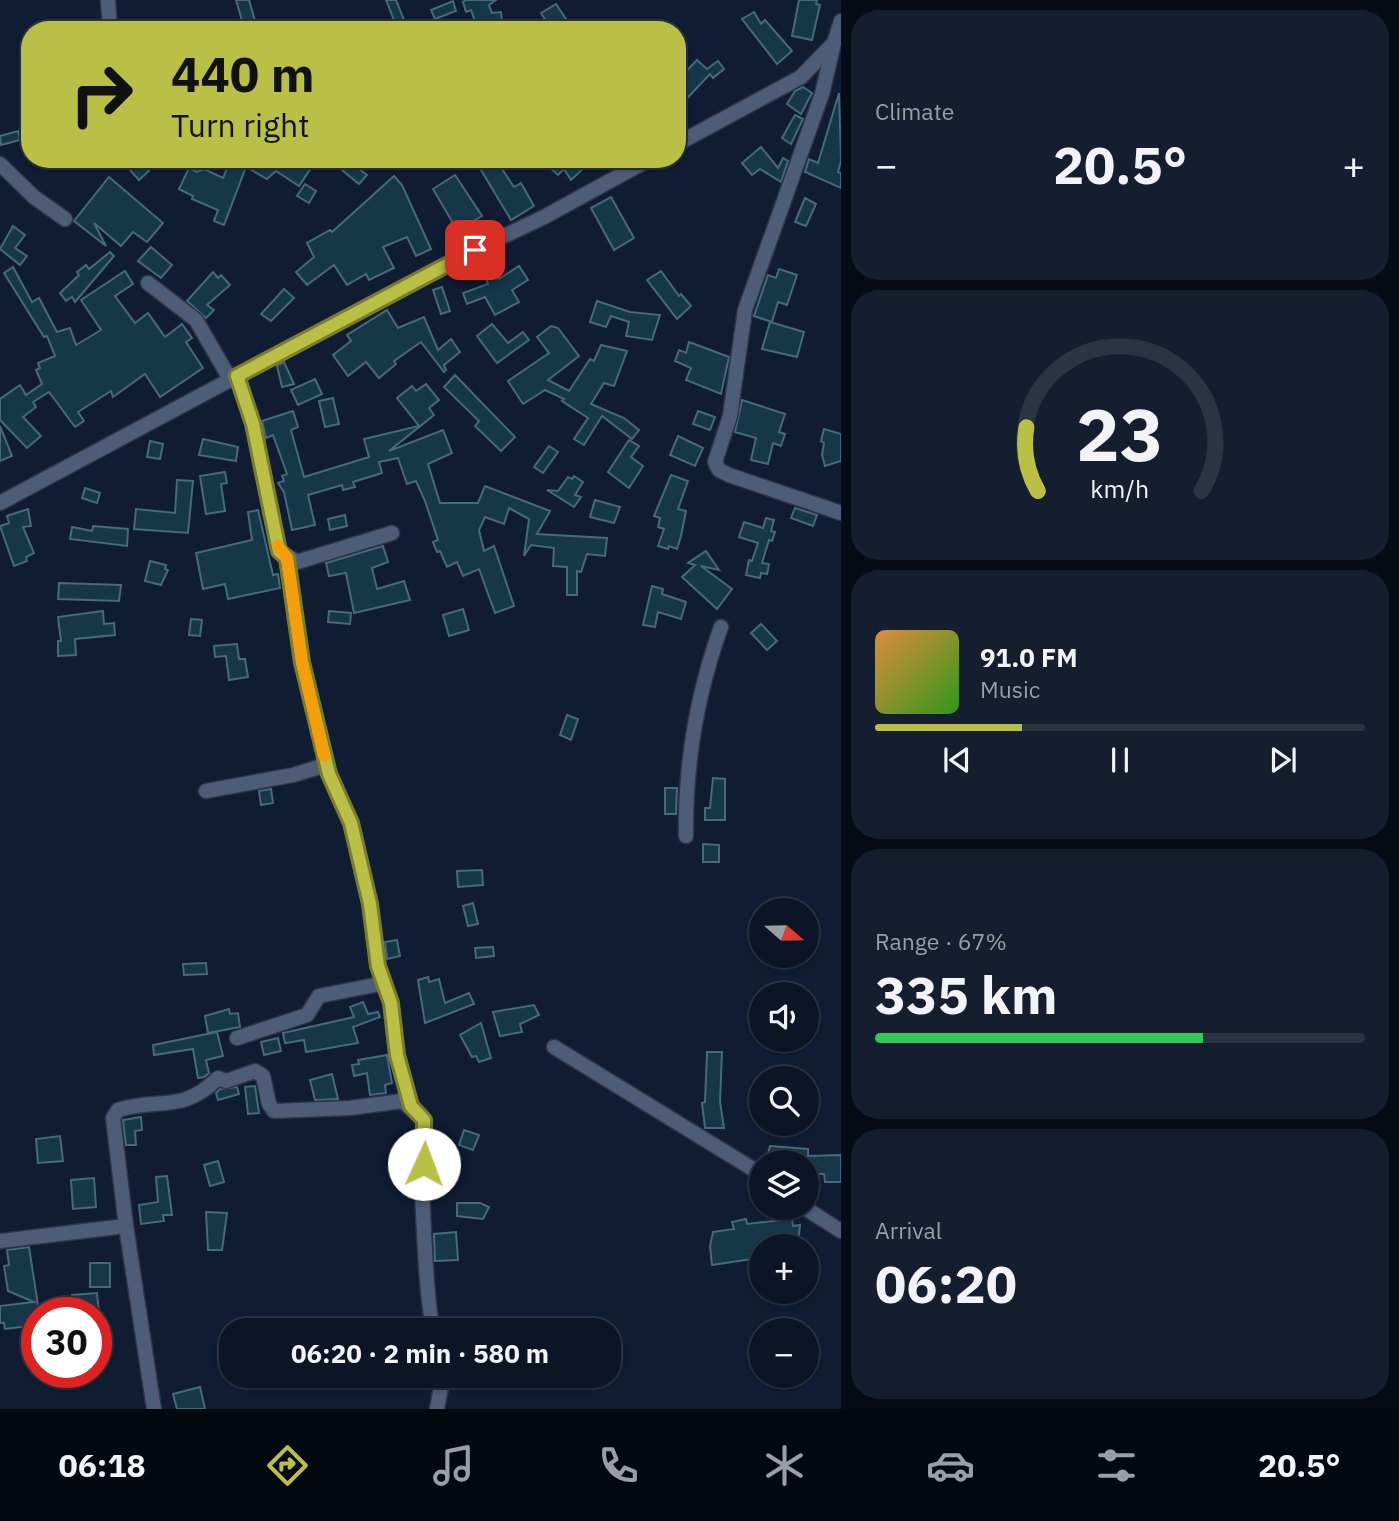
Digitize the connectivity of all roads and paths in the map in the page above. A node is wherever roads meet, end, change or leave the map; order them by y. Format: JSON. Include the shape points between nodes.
{"nodes":[{"id":1,"x":108,"y":0,"type":"edge"},
{"id":2,"x":841,"y":20,"type":"edge"},
{"id":3,"x":109,"y":21,"type":"edge"},
{"id":4,"x":834,"y":43,"type":"junction"},
{"id":5,"x":686,"y":139,"type":"edge"},
{"id":6,"x":0,"y":164,"type":"edge"},
{"id":7,"x":633,"y":168,"type":"edge"},
{"id":8,"x":65,"y":219,"type":"dead end"},
{"id":9,"x":148,"y":284,"type":"dead end"},
{"id":10,"x":234,"y":378,"type":"junction"},
{"id":11,"x":0,"y":503,"type":"edge"},
{"id":12,"x":841,"y":513,"type":"edge"},
{"id":13,"x":392,"y":533,"type":"dead end"},
{"id":14,"x":287,"y":558,"type":"junction"},
{"id":15,"x":721,"y":627,"type":"dead end"},
{"id":16,"x":327,"y":765,"type":"junction"},
{"id":17,"x":206,"y":791,"type":"dead end"},
{"id":18,"x":686,"y":836,"type":"dead end"},
{"id":19,"x":385,"y":983,"type":"junction"},
{"id":20,"x":237,"y":1038,"type":"dead end"},
{"id":21,"x":554,"y":1047,"type":"dead end"},
{"id":22,"x":411,"y":1106,"type":"junction"},
{"id":23,"x":749,"y":1167,"type":"edge"},
{"id":24,"x":819,"y":1217,"type":"edge"},
{"id":25,"x":126,"y":1226,"type":"junction"},
{"id":26,"x":841,"y":1231,"type":"edge"},
{"id":27,"x":0,"y":1241,"type":"edge"},
{"id":28,"x":430,"y":1318,"type":"edge"},
{"id":29,"x":441,"y":1388,"type":"edge"},
{"id":30,"x":154,"y":1409,"type":"edge"},
{"id":31,"x":437,"y":1409,"type":"edge"}],
"edges":[{"from":1,"to":3,"type":"street"},
{"from":2,"to":4,"type":"street"},
{"from":4,"to":5,"type":"street","via":[[801,77]]},
{"from":4,"to":12,"type":"street","via":[[822,94],[746,310],[730,416],[715,463],[729,475]]},
{"from":6,"to":8,"type":"street"},
{"from":7,"to":10,"type":"street"},
{"from":9,"to":10,"type":"street","via":[[196,320]]},
{"from":10,"to":11,"type":"street"},
{"from":10,"to":14,"type":"street","via":[[253,424],[279,551]]},
{"from":13,"to":14,"type":"street","via":[[313,559],[297,562]]},
{"from":14,"to":16,"type":"street","via":[[302,662]]},
{"from":15,"to":18,"type":"street","via":[[695,729],[684,803]]},
{"from":16,"to":17,"type":"street"},
{"from":16,"to":19,"type":"street","via":[[351,823]]},
{"from":19,"to":20,"type":"street","via":[[319,996],[307,1015]]},
{"from":19,"to":22,"type":"street"},
{"from":21,"to":23,"type":"street"},
{"from":22,"to":25,"type":"street","via":[[402,1101],[274,1111],[263,1076],[255,1071],[226,1081],[219,1078],[174,1104],[118,1110],[112,1130]]},
{"from":22,"to":28,"type":"street","via":[[424,1120],[422,1188]]},
{"from":24,"to":26,"type":"street"},
{"from":25,"to":27,"type":"street"},
{"from":25,"to":30,"type":"street"},
{"from":29,"to":31,"type":"street"}]}
